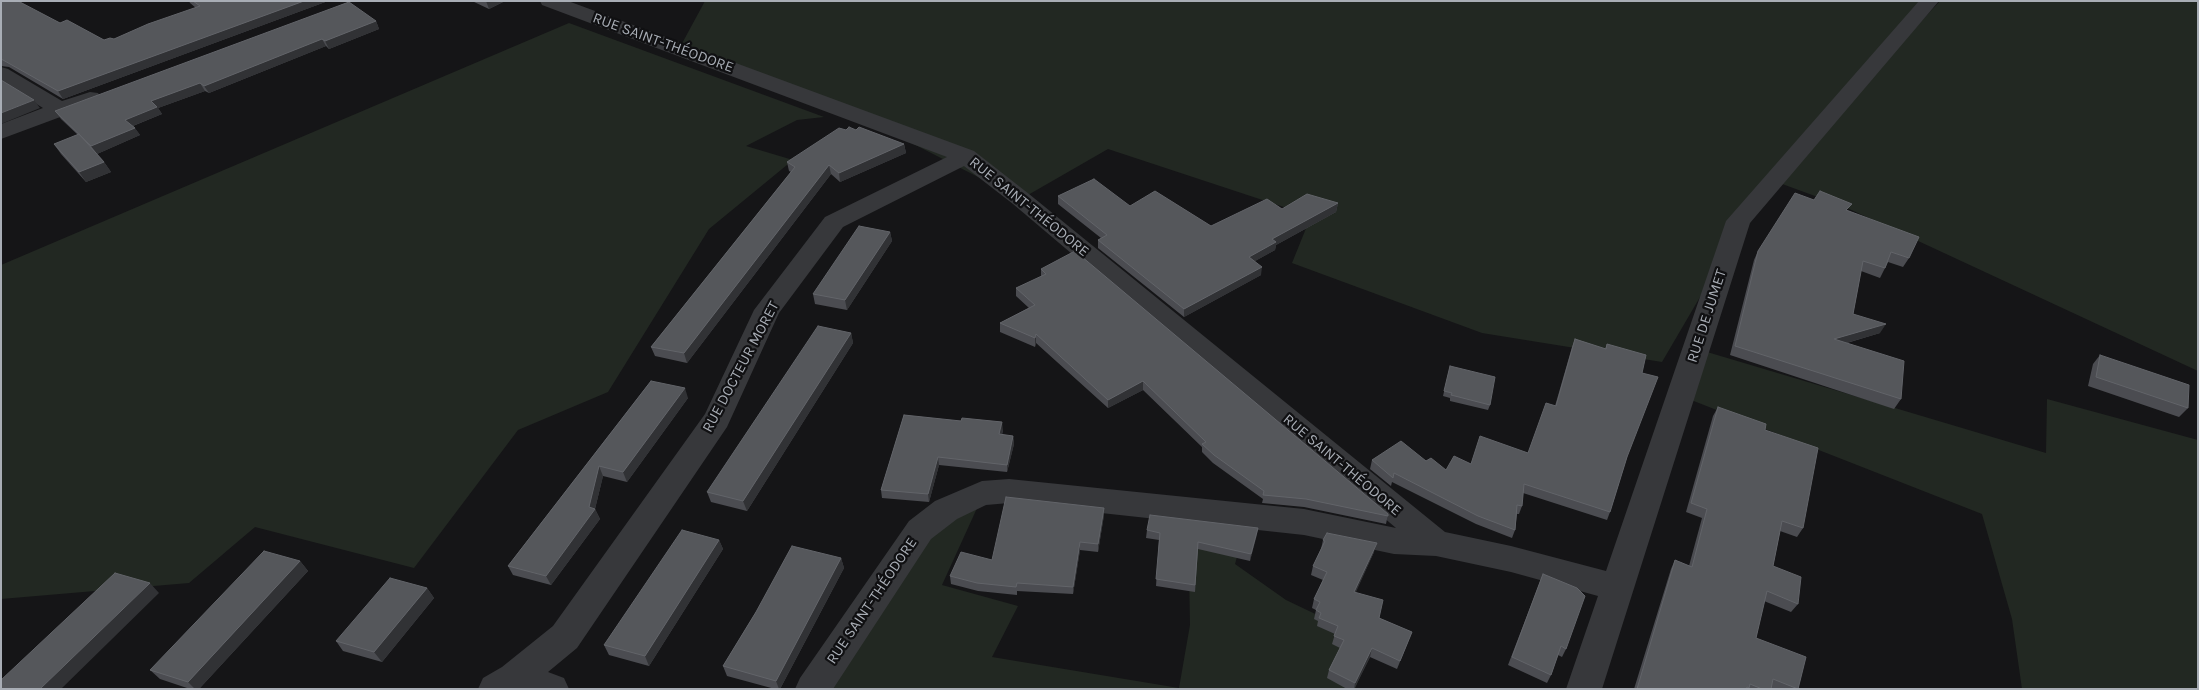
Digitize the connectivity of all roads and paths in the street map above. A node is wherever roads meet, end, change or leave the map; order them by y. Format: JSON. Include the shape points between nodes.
{"nodes":[{"id":1,"x":549,"y":1,"type":"edge"},
{"id":2,"x":1930,"y":1,"type":"edge"},
{"id":3,"x":1,"y":73,"type":"edge"},
{"id":4,"x":108,"y":92,"type":"edge"},
{"id":5,"x":60,"y":109,"type":"junction"},
{"id":6,"x":1,"y":132,"type":"edge"},
{"id":7,"x":966,"y":156,"type":"junction"},
{"id":8,"x":1436,"y":543,"type":"junction"},
{"id":9,"x":1618,"y":588,"type":"junction"},
{"id":10,"x":505,"y":684,"type":"edge"},
{"id":11,"x":552,"y":689,"type":"edge"},
{"id":12,"x":813,"y":689,"type":"edge"},
{"id":13,"x":1584,"y":689,"type":"edge"}],
"edges":[{"from":1,"to":7,"type":"street","name":"RUE SAINT-THÉODORE"},
{"from":2,"to":9,"type":"street","name":"RUE DE JUMET","via":[[1738,221]]},
{"from":3,"to":5,"type":"street"},
{"from":4,"to":5,"type":"street"},
{"from":5,"to":6,"type":"street"},
{"from":7,"to":8,"type":"street","name":"RUE SAINT-THÉODORE"},
{"from":7,"to":10,"type":"street","name":"RUE DOCTEUR MORET","via":[[834,222],[768,310],[717,419],[565,637]]},
{"from":8,"to":9,"type":"street","name":"RUE SAINT-THÉODORE"},
{"from":8,"to":12,"type":"street","name":"RUE SAINT-THÉODORE","via":[[1394,541],[1304,522],[1009,491],[982,493],[946,510],[920,530]]},
{"from":9,"to":13,"type":"street","name":"RUE DE JUMET"},
{"from":10,"to":11,"type":"street"}]}
